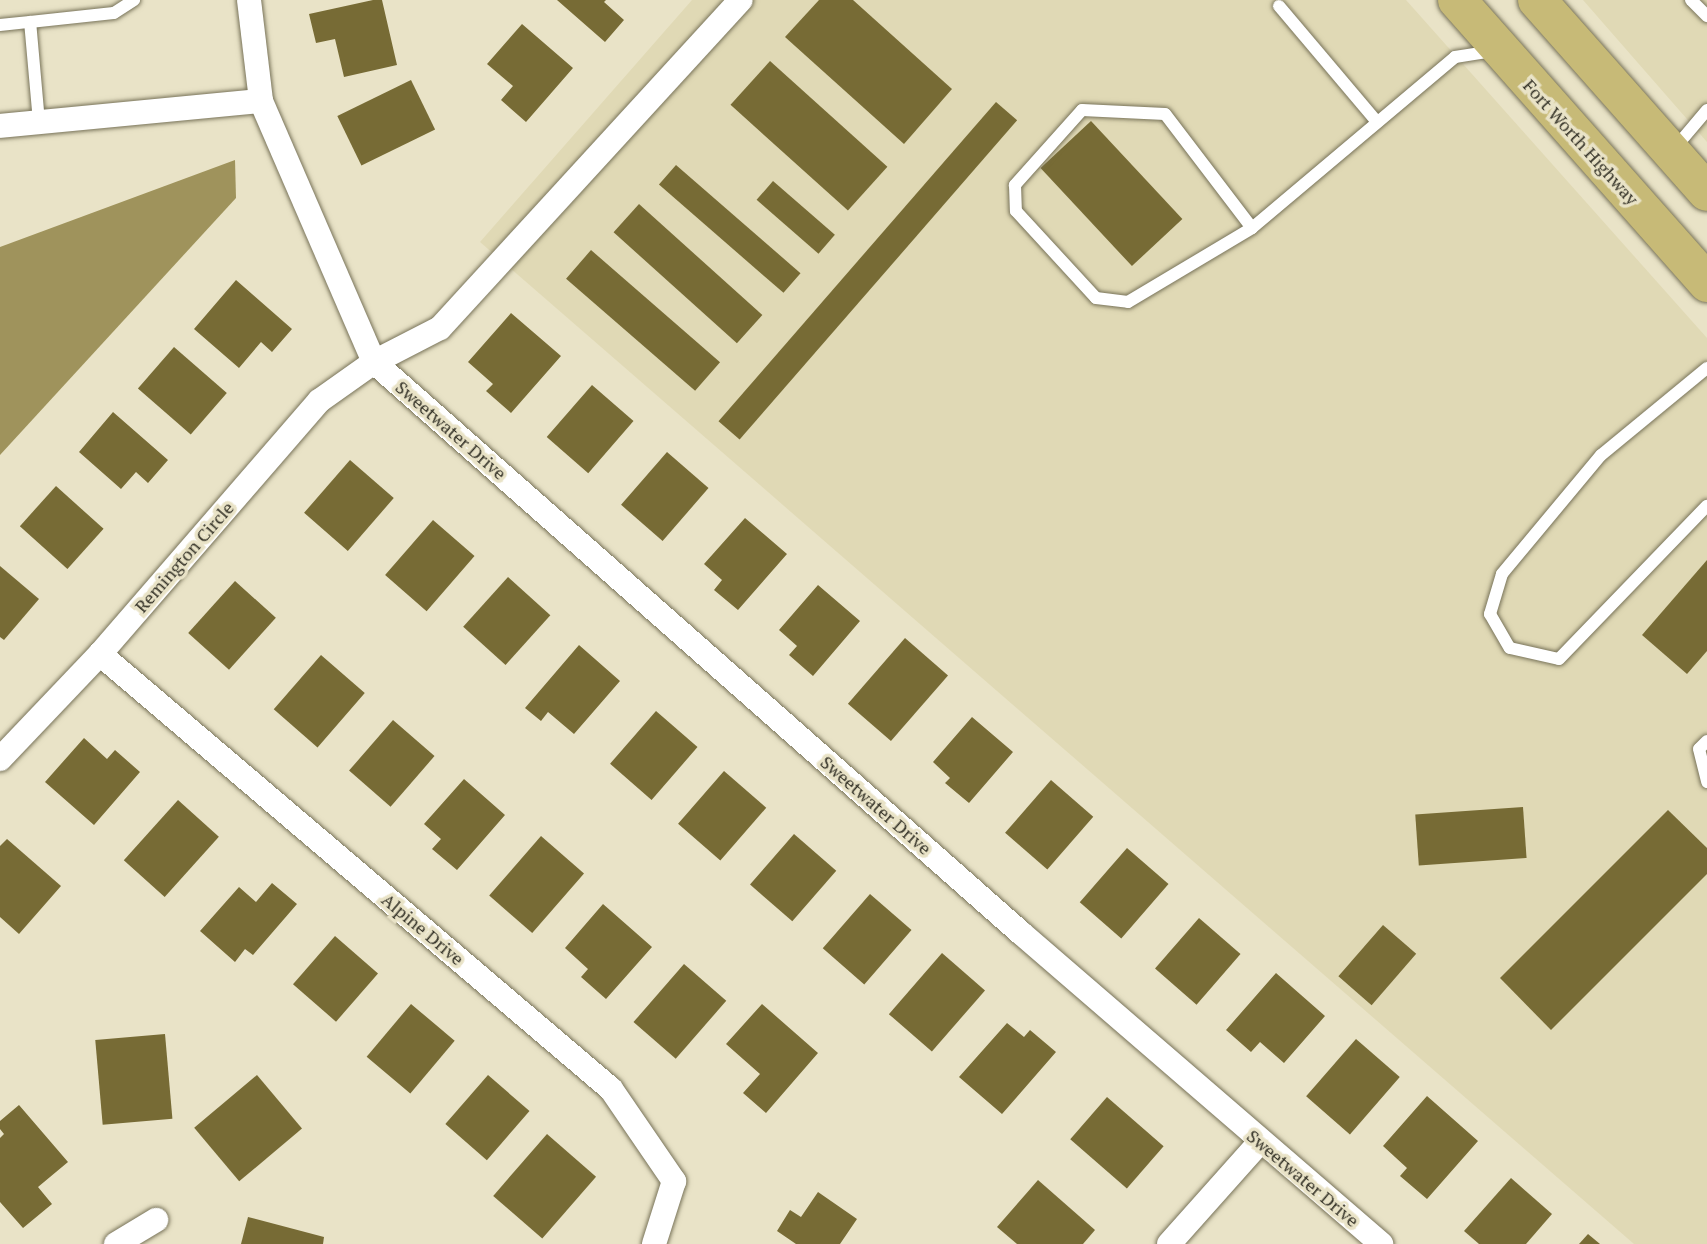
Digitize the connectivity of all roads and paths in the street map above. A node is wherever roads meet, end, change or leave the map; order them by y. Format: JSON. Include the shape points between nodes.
{"nodes":[{"id":1,"x":134,"y":0,"type":"edge"},
{"id":2,"x":249,"y":0,"type":"edge"},
{"id":3,"x":741,"y":0,"type":"edge"},
{"id":4,"x":1457,"y":0,"type":"edge"},
{"id":5,"x":1691,"y":0,"type":"edge"},
{"id":6,"x":1547,"y":3,"type":"edge"},
{"id":7,"x":1279,"y":6,"type":"dead end"},
{"id":8,"x":1707,"y":16,"type":"edge"},
{"id":9,"x":30,"y":22,"type":"junction"},
{"id":10,"x":0,"y":25,"type":"edge"},
{"id":11,"x":1500,"y":50,"type":"junction"},
{"id":12,"x":261,"y":102,"type":"junction"},
{"id":13,"x":1707,"y":110,"type":"edge"},
{"id":14,"x":39,"y":122,"type":"junction"},
{"id":15,"x":1377,"y":122,"type":"junction"},
{"id":16,"x":0,"y":126,"type":"edge"},
{"id":17,"x":1671,"y":152,"type":"junction"},
{"id":18,"x":1707,"y":192,"type":"edge"},
{"id":19,"x":1252,"y":228,"type":"junction"},
{"id":20,"x":1707,"y":283,"type":"edge"},
{"id":21,"x":374,"y":362,"type":"junction"},
{"id":22,"x":1707,"y":368,"type":"edge"},
{"id":23,"x":1707,"y":506,"type":"edge"},
{"id":24,"x":100,"y":654,"type":"junction"},
{"id":25,"x":1707,"y":741,"type":"edge"},
{"id":26,"x":0,"y":759,"type":"edge"},
{"id":27,"x":1707,"y":782,"type":"edge"},
{"id":28,"x":1261,"y":1142,"type":"junction"},
{"id":29,"x":156,"y":1220,"type":"dead end"},
{"id":30,"x":116,"y":1244,"type":"edge"},
{"id":31,"x":654,"y":1244,"type":"edge"},
{"id":32,"x":1169,"y":1244,"type":"edge"},
{"id":33,"x":1381,"y":1244,"type":"edge"}],
"edges":[{"from":1,"to":9,"type":"lane","via":[[114,13]]},
{"from":2,"to":12,"type":"street","name":"Sweetwater Drive"},
{"from":3,"to":21,"type":"street","via":[[440,328]]},
{"from":4,"to":11,"type":"main road","name":"Fort Worth Highway"},
{"from":5,"to":8,"type":"lane"},
{"from":6,"to":11,"type":"main road"},
{"from":6,"to":17,"type":"main road"},
{"from":7,"to":15,"type":"lane"},
{"from":9,"to":10,"type":"lane"},
{"from":9,"to":14,"type":"lane"},
{"from":11,"to":15,"type":"lane","via":[[1455,57]]},
{"from":11,"to":20,"type":"main road","name":"Fort Worth Highway"},
{"from":12,"to":14,"type":"street"},
{"from":12,"to":21,"type":"street","name":"Sweetwater Drive"},
{"from":13,"to":17,"type":"lane"},
{"from":14,"to":16,"type":"street"},
{"from":15,"to":19,"type":"lane"},
{"from":17,"to":18,"type":"main road"},
{"from":19,"to":19,"type":"lane","via":[[1128,302],[1096,298],[1016,211],[1015,185],[1082,110],[1165,114]]},
{"from":21,"to":24,"type":"street","name":"Remington Circle","via":[[319,401]]},
{"from":21,"to":28,"type":"street","name":"Sweetwater Drive"},
{"from":22,"to":23,"type":"lane","via":[[1601,455],[1502,574],[1490,614],[1510,648],[1559,659]]},
{"from":24,"to":26,"type":"street","name":"Remington Circle"},
{"from":24,"to":31,"type":"street","name":"Alpine Drive","via":[[611,1089],[674,1181]]},
{"from":25,"to":27,"type":"lane","via":[[1699,749]]},
{"from":28,"to":32,"type":"street"},
{"from":28,"to":33,"type":"street","name":"Sweetwater Drive"},
{"from":29,"to":30,"type":"street"}]}
